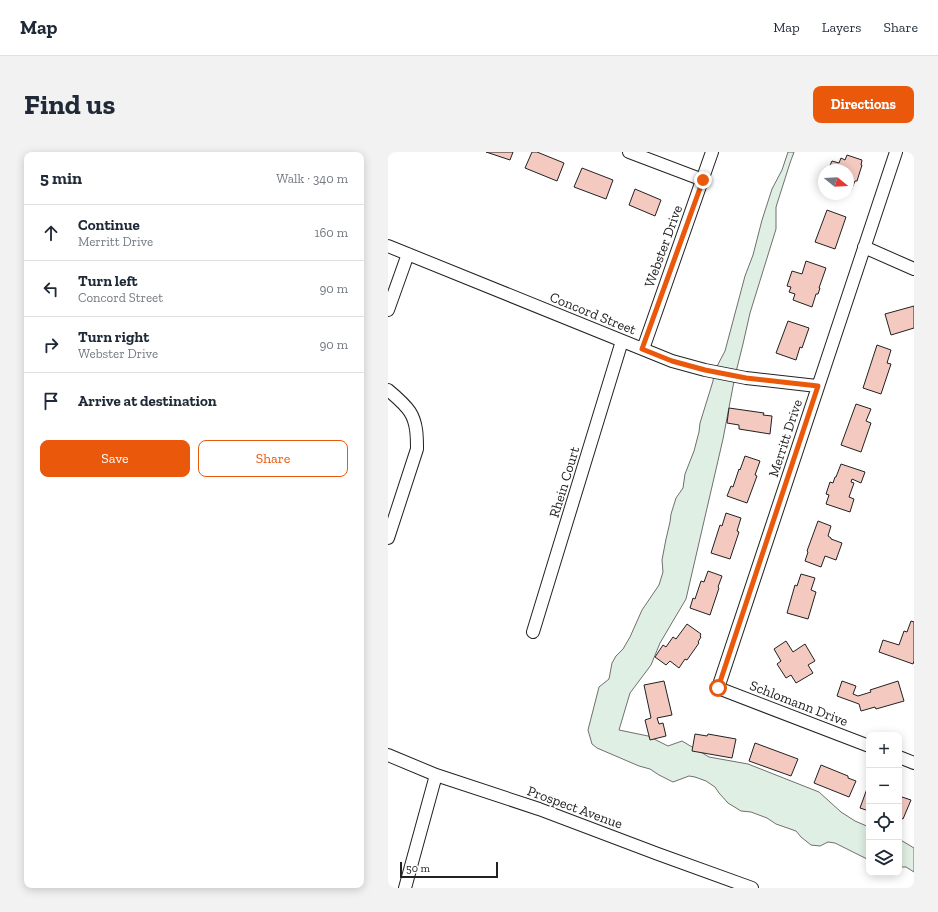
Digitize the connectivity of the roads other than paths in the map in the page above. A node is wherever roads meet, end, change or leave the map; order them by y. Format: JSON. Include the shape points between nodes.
{"nodes":[{"id":1,"x":628,"y":152,"type":"edge"},
{"id":2,"x":712,"y":152,"type":"edge"},
{"id":3,"x":896,"y":152,"type":"edge"},
{"id":4,"x":703,"y":180,"type":"junction"},
{"id":5,"x":388,"y":246,"type":"edge"},
{"id":6,"x":864,"y":248,"type":"junction"},
{"id":7,"x":408,"y":254,"type":"junction"},
{"id":8,"x":914,"y":269,"type":"edge"},
{"id":9,"x":388,"y":310,"type":"edge"},
{"id":10,"x":622,"y":341,"type":"junction"},
{"id":11,"x":642,"y":349,"type":"junction"},
{"id":12,"x":818,"y":386,"type":"junction"},
{"id":13,"x":388,"y":390,"type":"edge"},
{"id":14,"x":388,"y":538,"type":"edge"},
{"id":15,"x":534,"y":632,"type":"dead end"},
{"id":16,"x":718,"y":688,"type":"joint"},
{"id":17,"x":866,"y":745,"type":"edge"},
{"id":18,"x":388,"y":755,"type":"edge"},
{"id":19,"x":902,"y":758,"type":"edge"},
{"id":20,"x":914,"y":762,"type":"edge"},
{"id":21,"x":436,"y":775,"type":"junction"},
{"id":22,"x":405,"y":888,"type":"edge"},
{"id":23,"x":752,"y":888,"type":"edge"}],
"edges":[{"from":1,"to":4,"type":"street"},
{"from":2,"to":4,"type":"street","name":"Webster Drive"},
{"from":3,"to":6,"type":"street","name":"Merritt Drive"},
{"from":4,"to":11,"type":"street","name":"Webster Drive"},
{"from":5,"to":7,"type":"street","name":"Concord Street"},
{"from":6,"to":8,"type":"street"},
{"from":6,"to":12,"type":"street","name":"Merritt Drive"},
{"from":7,"to":9,"type":"street"},
{"from":7,"to":10,"type":"street","name":"Concord Street"},
{"from":10,"to":11,"type":"street","name":"Concord Street"},
{"from":10,"to":15,"type":"street","name":"Rhein Court"},
{"from":11,"to":12,"type":"street","name":"Concord Street","via":[[705,370],[746,378]]},
{"from":12,"to":16,"type":"street","name":"Merritt Drive"},
{"from":13,"to":14,"type":"street","via":[[410,412],[417,436],[417,449]]},
{"from":16,"to":17,"type":"street","name":"Schlomann Drive"},
{"from":18,"to":21,"type":"street","name":"Prospect Avenue"},
{"from":19,"to":20,"type":"street"},
{"from":21,"to":22,"type":"street"},
{"from":21,"to":23,"type":"street","name":"Prospect Avenue","via":[[539,809]]}]}
